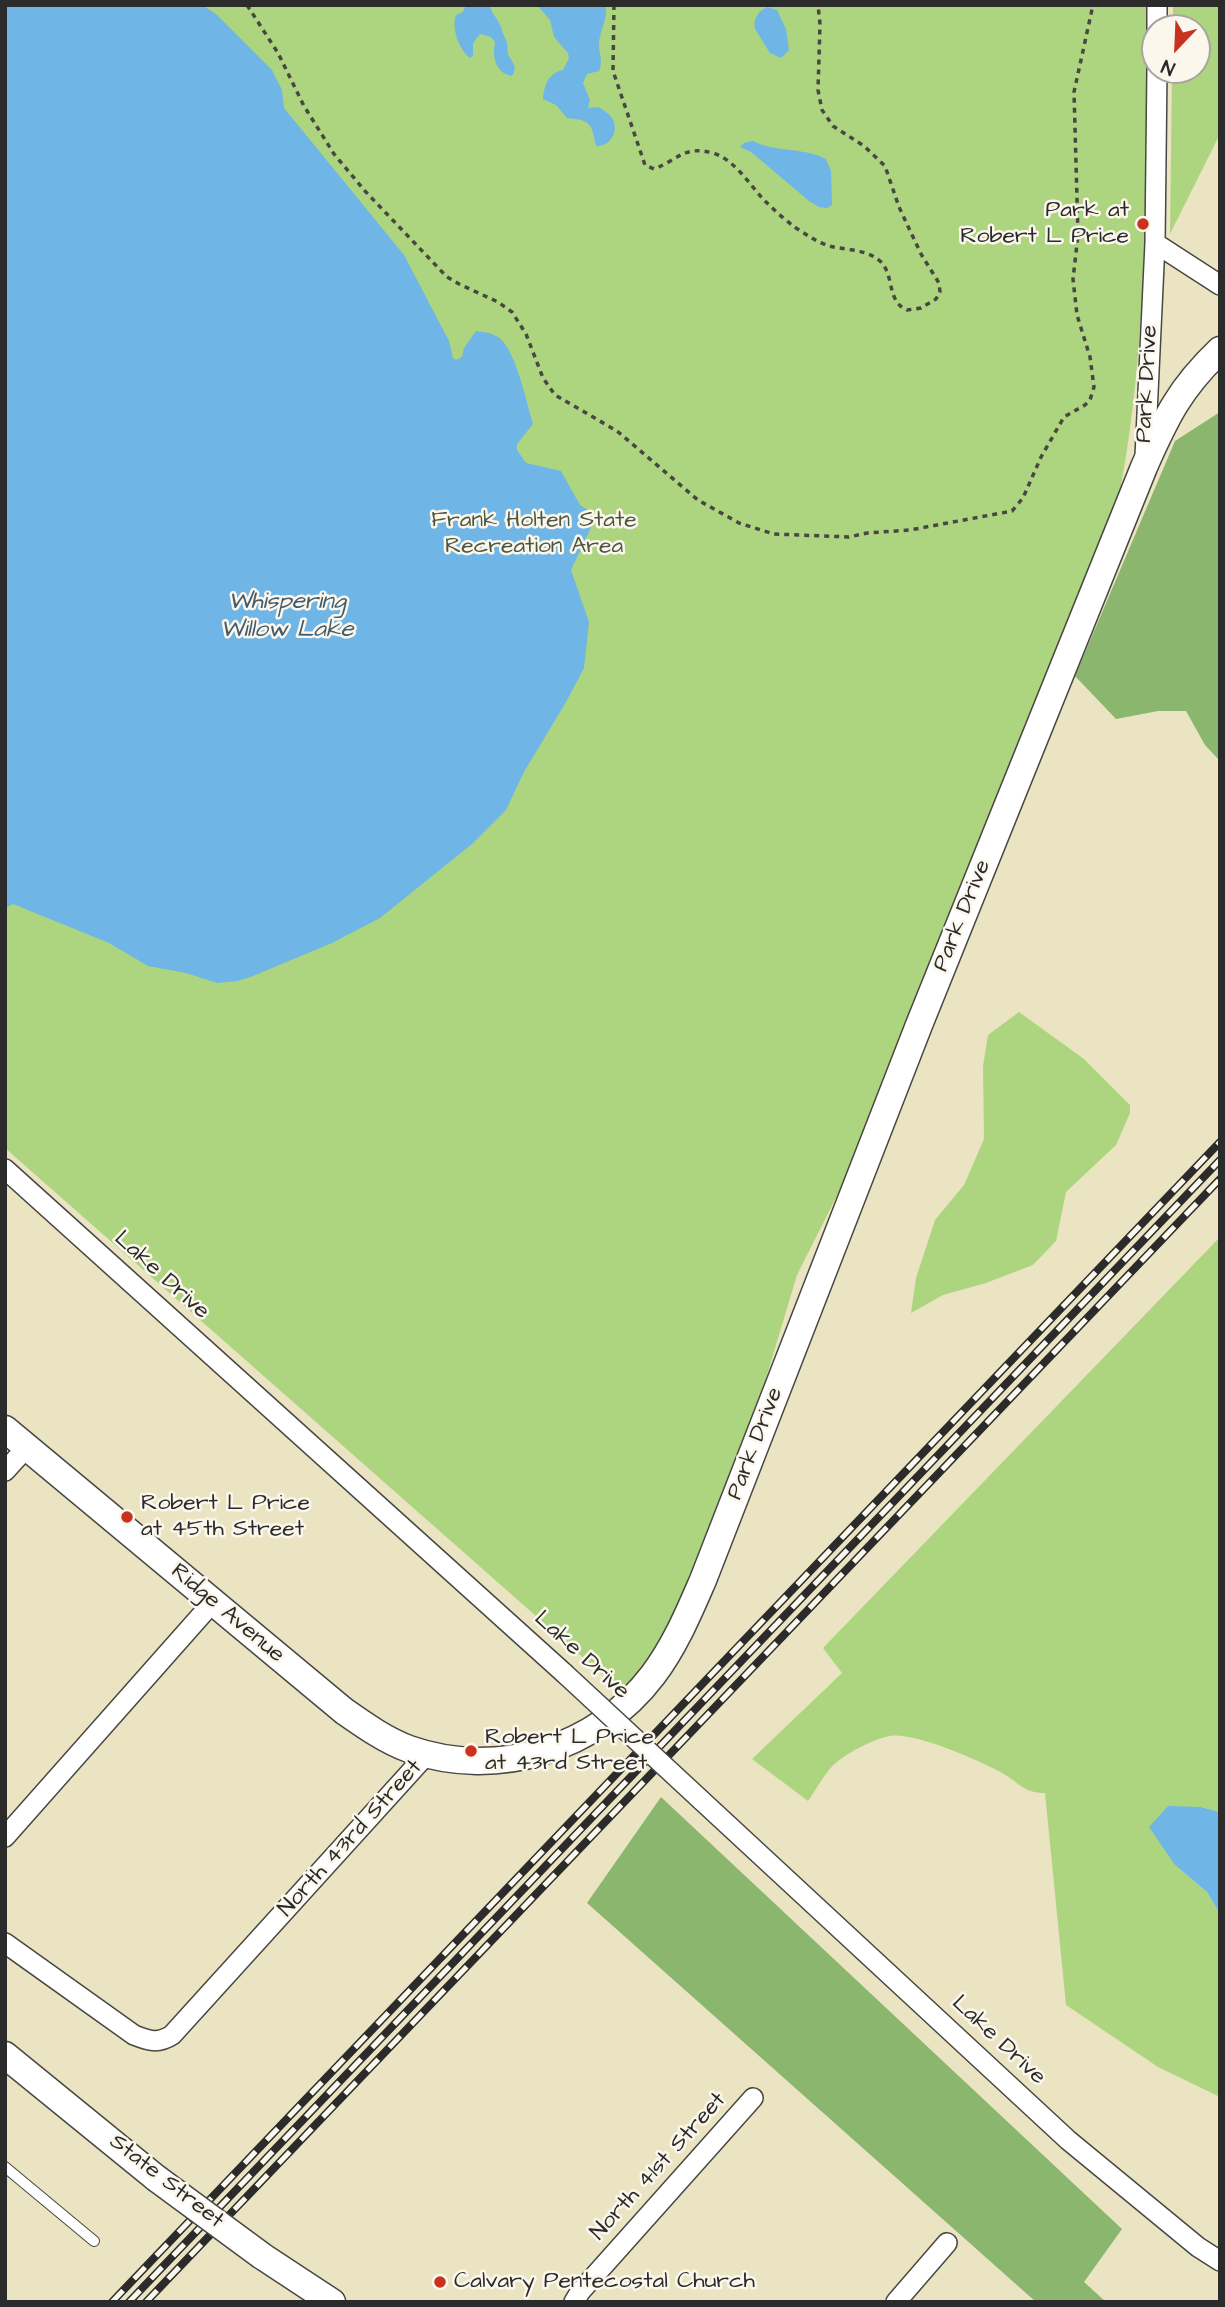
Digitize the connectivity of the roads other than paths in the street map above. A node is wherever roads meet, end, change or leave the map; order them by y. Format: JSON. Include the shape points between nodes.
{"nodes":[{"id":1,"x":1157,"y":84,"type":"edge"},
{"id":2,"x":1155,"y":243,"type":"junction"},
{"id":3,"x":1220,"y":285,"type":"edge"},
{"id":4,"x":1220,"y":350,"type":"edge"},
{"id":5,"x":1144,"y":467,"type":"junction"},
{"id":6,"x":5,"y":1169,"type":"edge"},
{"id":7,"x":5,"y":1429,"type":"edge"},
{"id":8,"x":27,"y":1447,"type":"junction"},
{"id":9,"x":5,"y":1471,"type":"edge"},
{"id":10,"x":213,"y":1602,"type":"junction"},
{"id":11,"x":610,"y":1718,"type":"joint"},
{"id":12,"x":427,"y":1754,"type":"junction"},
{"id":13,"x":5,"y":1837,"type":"edge"},
{"id":14,"x":5,"y":1943,"type":"edge"},
{"id":15,"x":5,"y":2055,"type":"edge"},
{"id":16,"x":753,"y":2098,"type":"dead end"},
{"id":17,"x":5,"y":2167,"type":"edge"},
{"id":18,"x":94,"y":2241,"type":"dead end"},
{"id":19,"x":947,"y":2244,"type":"dead end"},
{"id":20,"x":1220,"y":2261,"type":"edge"},
{"id":21,"x":576,"y":2301,"type":"edge"},
{"id":22,"x":332,"y":2302,"type":"edge"},
{"id":23,"x":897,"y":2302,"type":"edge"}],
"edges":[{"from":1,"to":2,"type":"street","name":"Park Drive"},
{"from":2,"to":3,"type":"street"},
{"from":2,"to":5,"type":"street","name":"Park Drive"},
{"from":4,"to":5,"type":"street","via":[[1178,397]]},
{"from":5,"to":11,"type":"street","name":"Park Drive","via":[[919,1025],[703,1580],[663,1660]]},
{"from":6,"to":20,"type":"street","name":"Lake Drive","bridge":true,"via":[[564,1672],[1068,2140]]},
{"from":7,"to":8,"type":"street","name":"Ridge Avenue"},
{"from":8,"to":9,"type":"street"},
{"from":8,"to":10,"type":"street","name":"Ridge Avenue"},
{"from":10,"to":12,"type":"street","name":"Ridge Avenue","via":[[344,1711],[392,1742]]},
{"from":10,"to":13,"type":"street"},
{"from":11,"to":12,"type":"street","name":"North 43rd Street","via":[[568,1744],[524,1757],[475,1761]]},
{"from":12,"to":14,"type":"street","name":"North 43rd Street","via":[[163,2041],[134,2035]]},
{"from":15,"to":22,"type":"street","name":"State Street","bridge":true,"via":[[156,2178]]},
{"from":16,"to":21,"type":"street","name":"North 41st Street"},
{"from":17,"to":18,"type":"lane"},
{"from":19,"to":23,"type":"street"}]}
